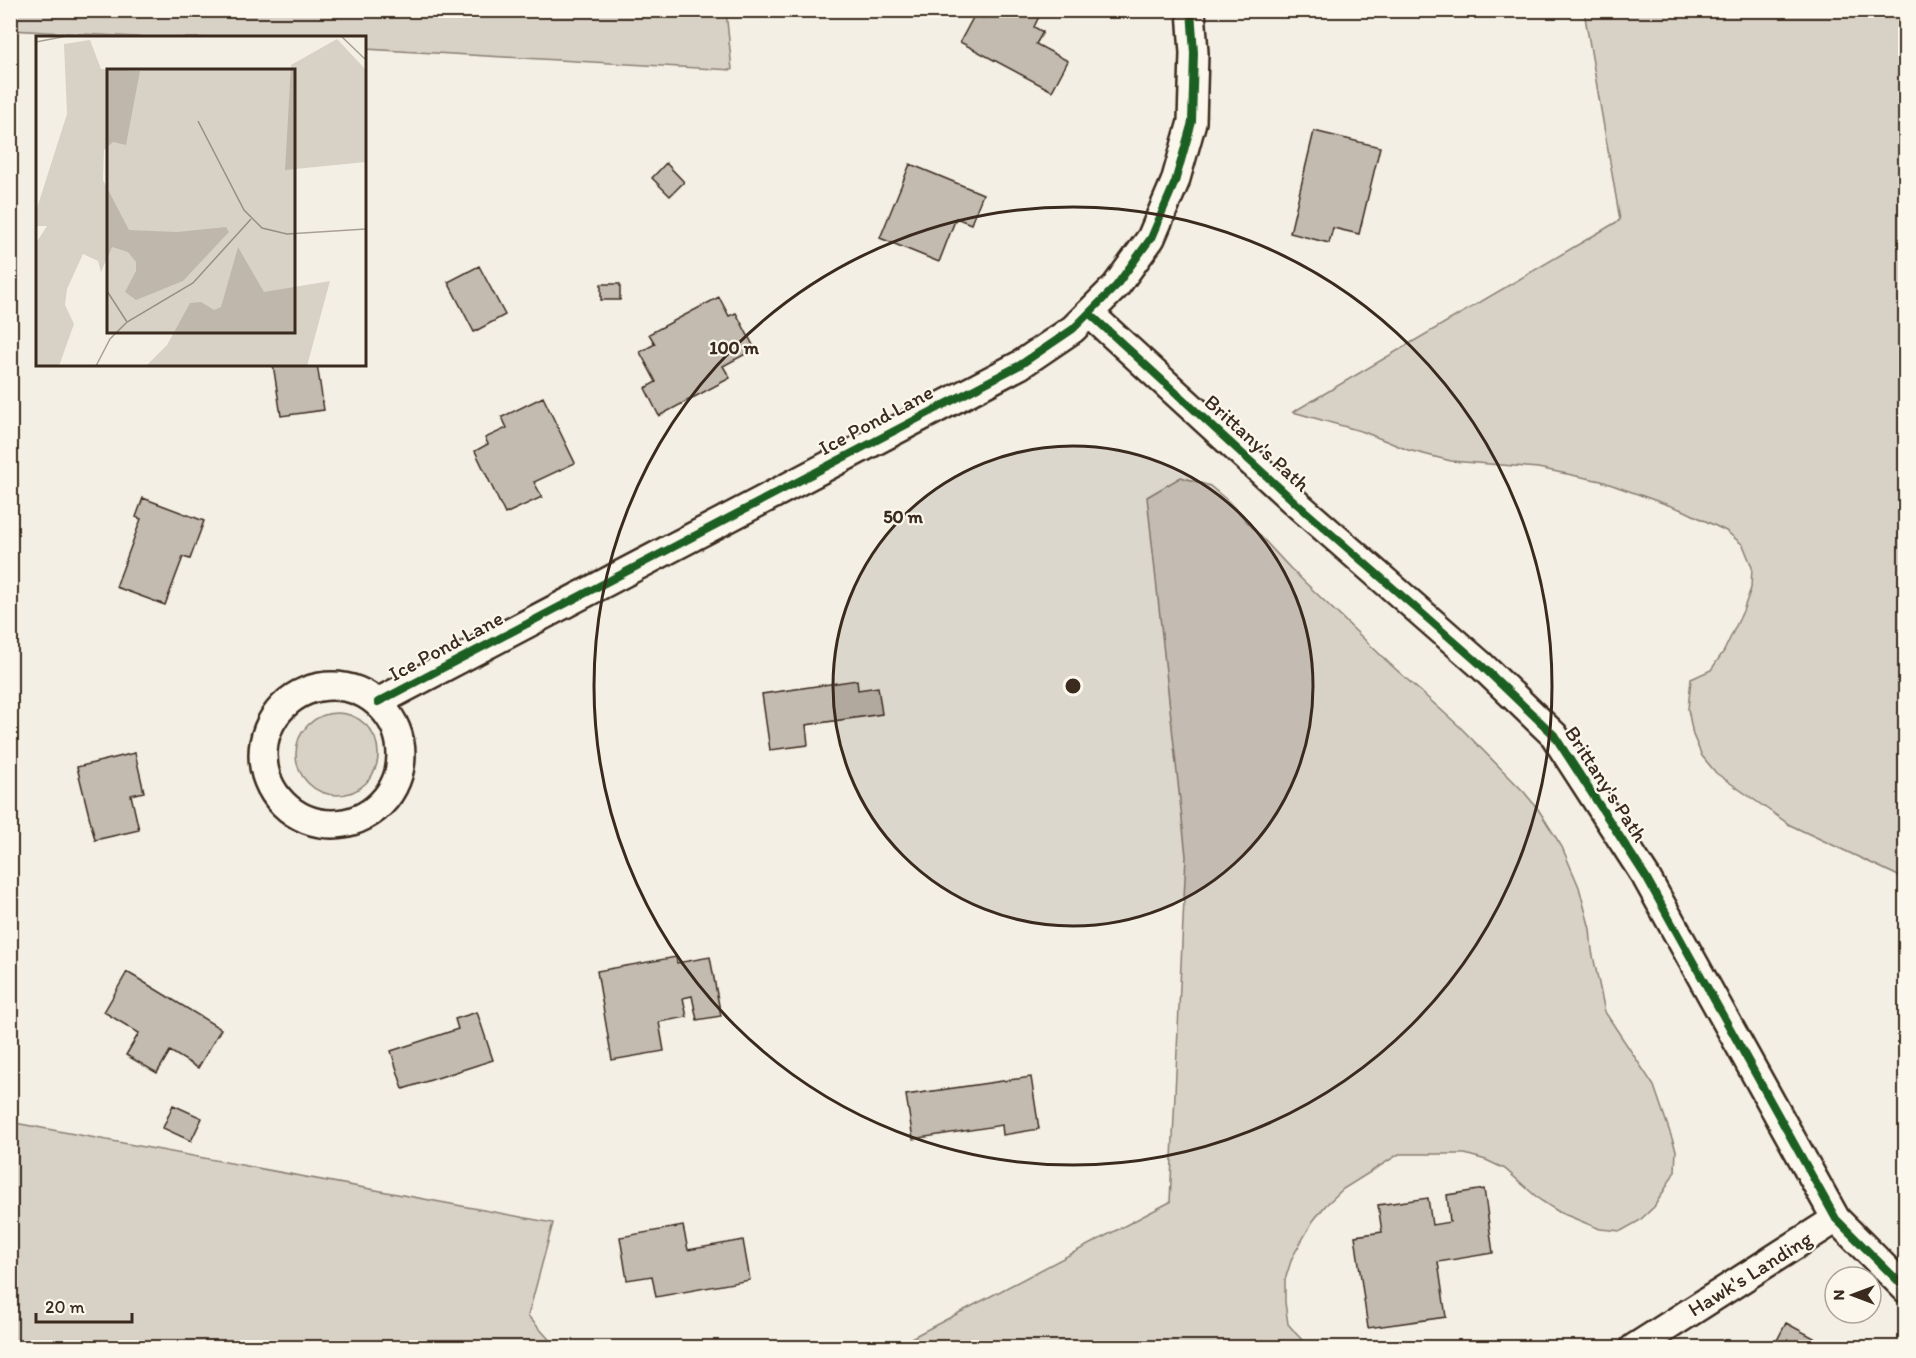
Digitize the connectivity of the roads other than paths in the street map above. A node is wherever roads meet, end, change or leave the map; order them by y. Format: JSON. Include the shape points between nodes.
{"nodes":[{"id":1,"x":1191,"y":10,"type":"edge"},
{"id":2,"x":1089,"y":313,"type":"junction"},
{"id":3,"x":378,"y":702,"type":"junction"},
{"id":4,"x":1836,"y":1219,"type":"junction"},
{"id":5,"x":1905,"y":1289,"type":"edge"},
{"id":6,"x":1634,"y":1347,"type":"edge"}],
"edges":[{"from":1,"to":2,"type":"street","name":"Ice Pond Lane","via":[[1192,122],[1175,182],[1151,238],[1116,286]]},
{"from":2,"to":3,"type":"street","name":"Ice Pond Lane","via":[[1073,329],[1020,365]]},
{"from":2,"to":4,"type":"street","name":"Brittany's Path","via":[[1554,735],[1646,877]]},
{"from":3,"to":3,"type":"street","name":"Ice Pond Lane","via":[[358,690],[336,685],[314,688],[293,697],[277,713],[266,734],[263,756],[267,779],[279,799],[296,814],[316,823],[339,824],[362,818],[380,805],[394,786],[401,764],[400,741],[392,720]]},
{"from":4,"to":5,"type":"street","name":"Brittany's Path"},
{"from":4,"to":6,"type":"street","name":"Hawk's Landing"}]}
